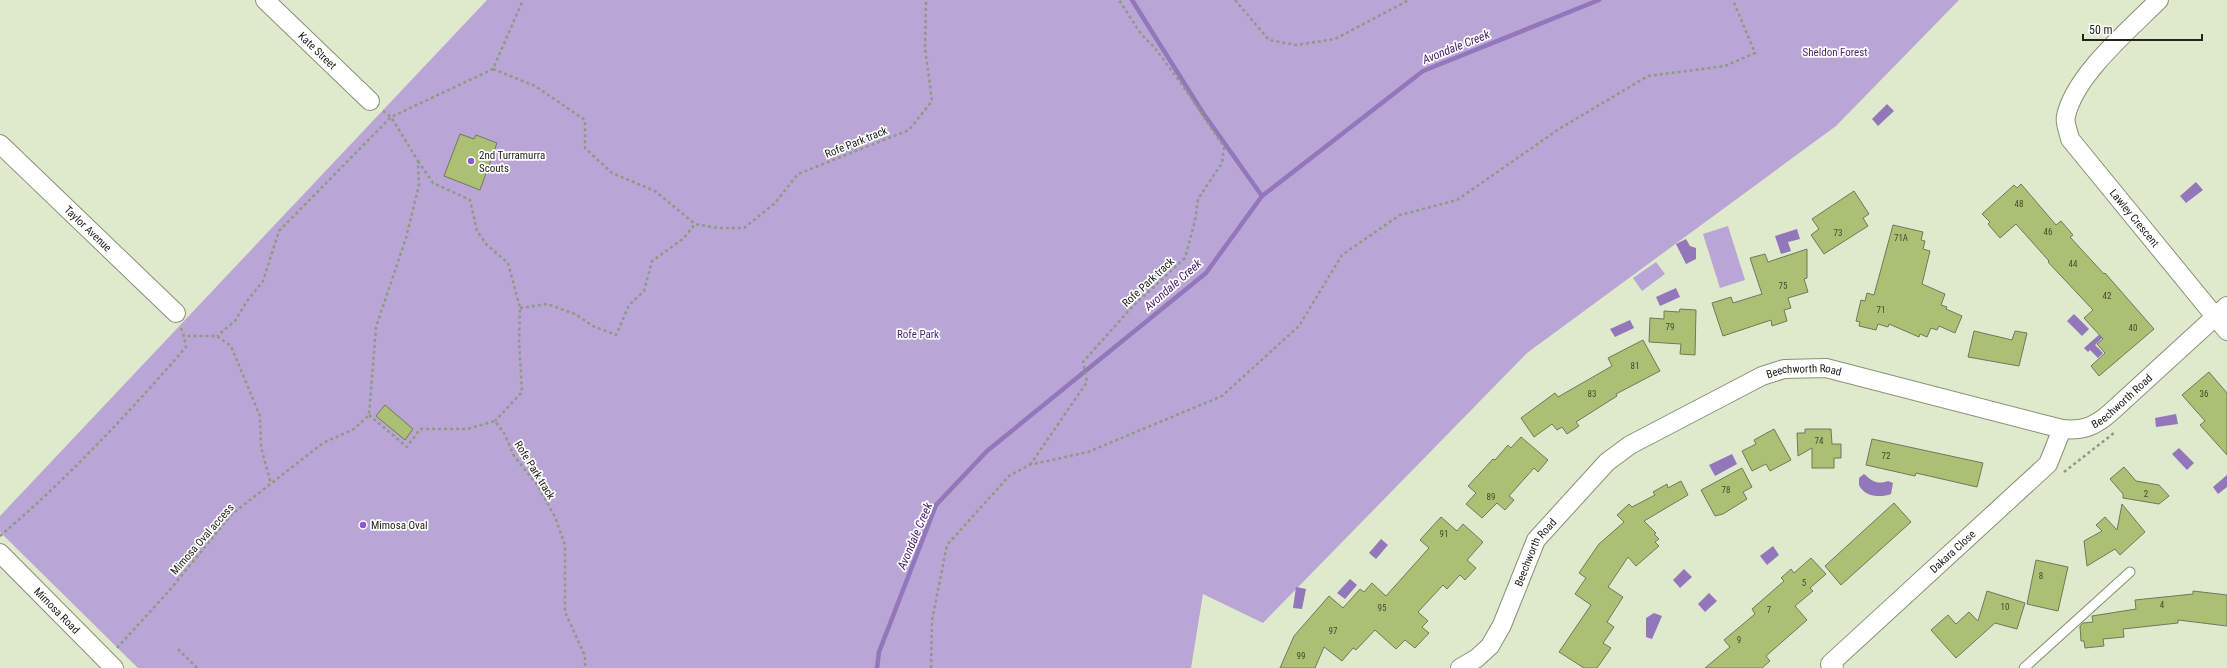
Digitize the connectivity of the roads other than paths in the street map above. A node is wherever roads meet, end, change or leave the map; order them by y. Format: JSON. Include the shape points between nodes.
{"nodes":[{"id":1,"x":265,"y":0,"type":"edge"},
{"id":2,"x":2159,"y":0,"type":"edge"},
{"id":3,"x":370,"y":101,"type":"road end"},
{"id":4,"x":0,"y":144,"type":"edge"},
{"id":5,"x":2221,"y":312,"type":"edge"},
{"id":6,"x":176,"y":313,"type":"road end"},
{"id":7,"x":2227,"y":331,"type":"edge"},
{"id":8,"x":2062,"y":429,"type":"junction"},
{"id":9,"x":0,"y":553,"type":"edge"},
{"id":10,"x":2130,"y":572,"type":"dead end"},
{"id":11,"x":110,"y":664,"type":"edge"},
{"id":12,"x":1830,"y":667,"type":"edge"},
{"id":13,"x":1460,"y":668,"type":"edge"},
{"id":14,"x":2024,"y":668,"type":"edge"}],
"edges":[{"from":1,"to":3,"type":"street","name":"Kate Street"},
{"from":2,"to":5,"type":"street","name":"Lawley Crescent","via":[[2099,60],[2072,96],[2065,117],[2070,140]]},
{"from":4,"to":6,"type":"street","name":"Taylor Avenue"},
{"from":5,"to":7,"type":"street","name":"Lawley Crescent"},
{"from":5,"to":8,"type":"street","name":"Beechworth Road","via":[[2098,423],[2078,430]]},
{"from":8,"to":12,"type":"street","name":"Dakara Close","via":[[2048,464]]},
{"from":8,"to":13,"type":"street","name":"Beechworth Road","via":[[1826,368],[1784,369],[1762,376],[1630,445],[1607,462],[1536,540],[1502,626],[1490,646]]},
{"from":9,"to":11,"type":"street","name":"Mimosa Road"},
{"from":10,"to":14,"type":"lane"}]}
